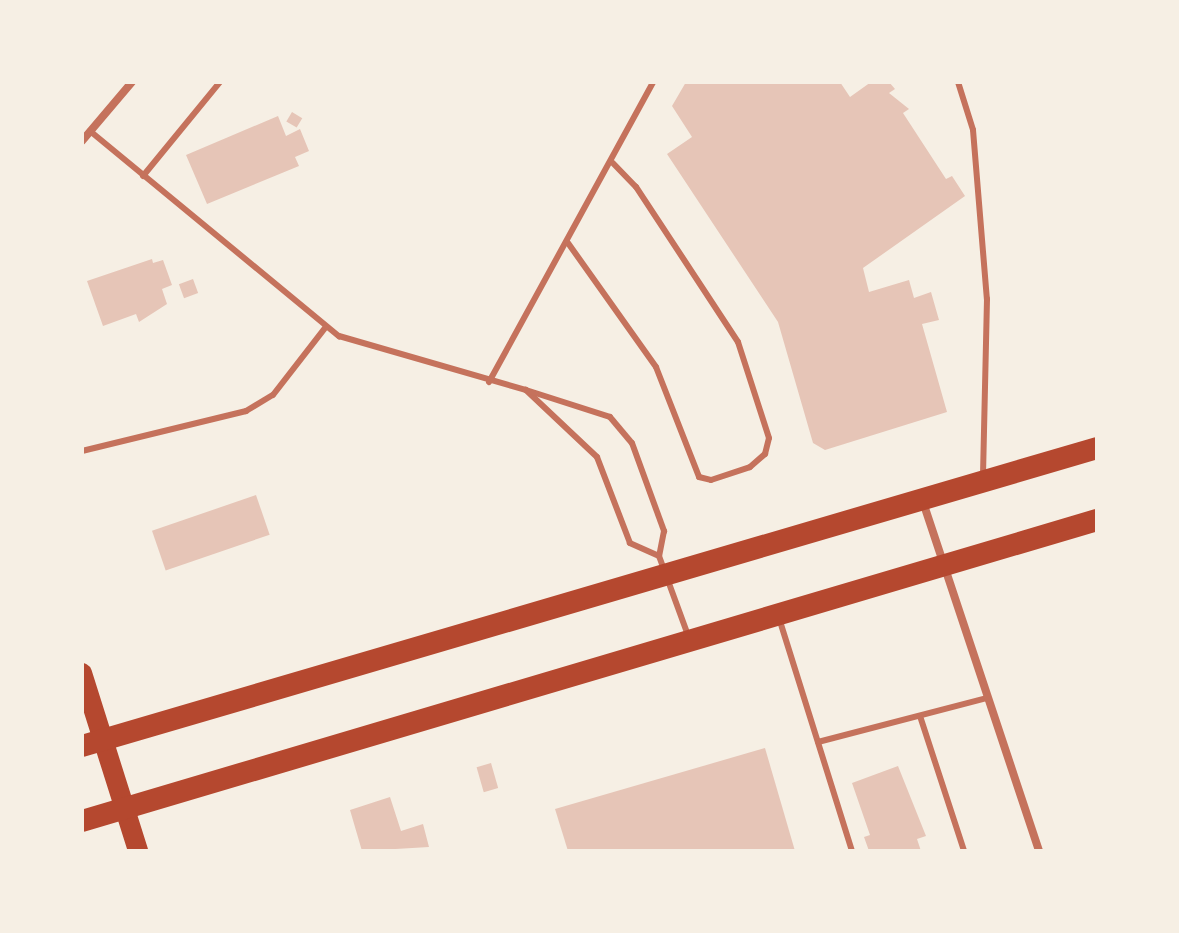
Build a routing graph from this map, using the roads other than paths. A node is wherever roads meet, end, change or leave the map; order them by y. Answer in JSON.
{"nodes":[{"id":1,"x":132,"y":82,"type":"edge"},
{"id":2,"x":220,"y":82,"type":"edge"},
{"id":3,"x":653,"y":82,"type":"edge"},
{"id":4,"x":958,"y":82,"type":"edge"},
{"id":5,"x":90,"y":131,"type":"junction"},
{"id":6,"x":82,"y":141,"type":"edge"},
{"id":7,"x":613,"y":163,"type":"junction"},
{"id":8,"x":143,"y":176,"type":"junction"},
{"id":9,"x":568,"y":243,"type":"junction"},
{"id":10,"x":325,"y":328,"type":"junction"},
{"id":11,"x":489,"y":382,"type":"junction"},
{"id":12,"x":526,"y":390,"type":"junction"},
{"id":13,"x":1097,"y":448,"type":"edge"},
{"id":14,"x":82,"y":451,"type":"edge"},
{"id":15,"x":983,"y":481,"type":"junction"},
{"id":16,"x":921,"y":499,"type":"junction"},
{"id":17,"x":1097,"y":520,"type":"edge"},
{"id":18,"x":943,"y":564,"type":"junction"},
{"id":19,"x":663,"y":565,"type":"junction"},
{"id":20,"x":778,"y":615,"type":"junction"},
{"id":21,"x":690,"y":642,"type":"junction"},
{"id":22,"x":82,"y":673,"type":"edge"},
{"id":23,"x":987,"y":698,"type":"junction"},
{"id":24,"x":920,"y":716,"type":"junction"},
{"id":25,"x":818,"y":742,"type":"junction"},
{"id":26,"x":93,"y":743,"type":"edge"},
{"id":27,"x":125,"y":808,"type":"junction"},
{"id":28,"x":82,"y":821,"type":"edge"},
{"id":29,"x":138,"y":851,"type":"edge"},
{"id":30,"x":852,"y":851,"type":"edge"},
{"id":31,"x":964,"y":851,"type":"edge"},
{"id":32,"x":1039,"y":851,"type":"edge"}],
"edges":[{"from":1,"to":5,"type":"street"},
{"from":2,"to":8,"type":"lane"},
{"from":3,"to":7,"type":"lane"},
{"from":4,"to":15,"type":"lane"},
{"from":5,"to":6,"type":"street"},
{"from":5,"to":8,"type":"lane"},
{"from":7,"to":9,"type":"lane"},
{"from":7,"to":9,"type":"lane"},
{"from":8,"to":10,"type":"lane"},
{"from":9,"to":11,"type":"lane"},
{"from":10,"to":11,"type":"lane"},
{"from":10,"to":14,"type":"lane"},
{"from":11,"to":12,"type":"lane"},
{"from":12,"to":19,"type":"lane"},
{"from":12,"to":19,"type":"lane"},
{"from":13,"to":15,"type":"highway"},
{"from":15,"to":16,"type":"highway"},
{"from":16,"to":18,"type":"street"},
{"from":16,"to":19,"type":"highway"},
{"from":17,"to":18,"type":"highway"},
{"from":18,"to":20,"type":"highway"},
{"from":18,"to":23,"type":"street"},
{"from":19,"to":21,"type":"lane"},
{"from":19,"to":26,"type":"highway"},
{"from":20,"to":21,"type":"highway"},
{"from":20,"to":25,"type":"lane"},
{"from":21,"to":27,"type":"highway"},
{"from":22,"to":26,"type":"main road"},
{"from":23,"to":24,"type":"lane"},
{"from":23,"to":32,"type":"street"},
{"from":24,"to":25,"type":"lane"},
{"from":24,"to":31,"type":"lane"},
{"from":25,"to":30,"type":"lane"},
{"from":26,"to":27,"type":"main road"},
{"from":27,"to":28,"type":"highway"},
{"from":27,"to":29,"type":"main road"}]}
